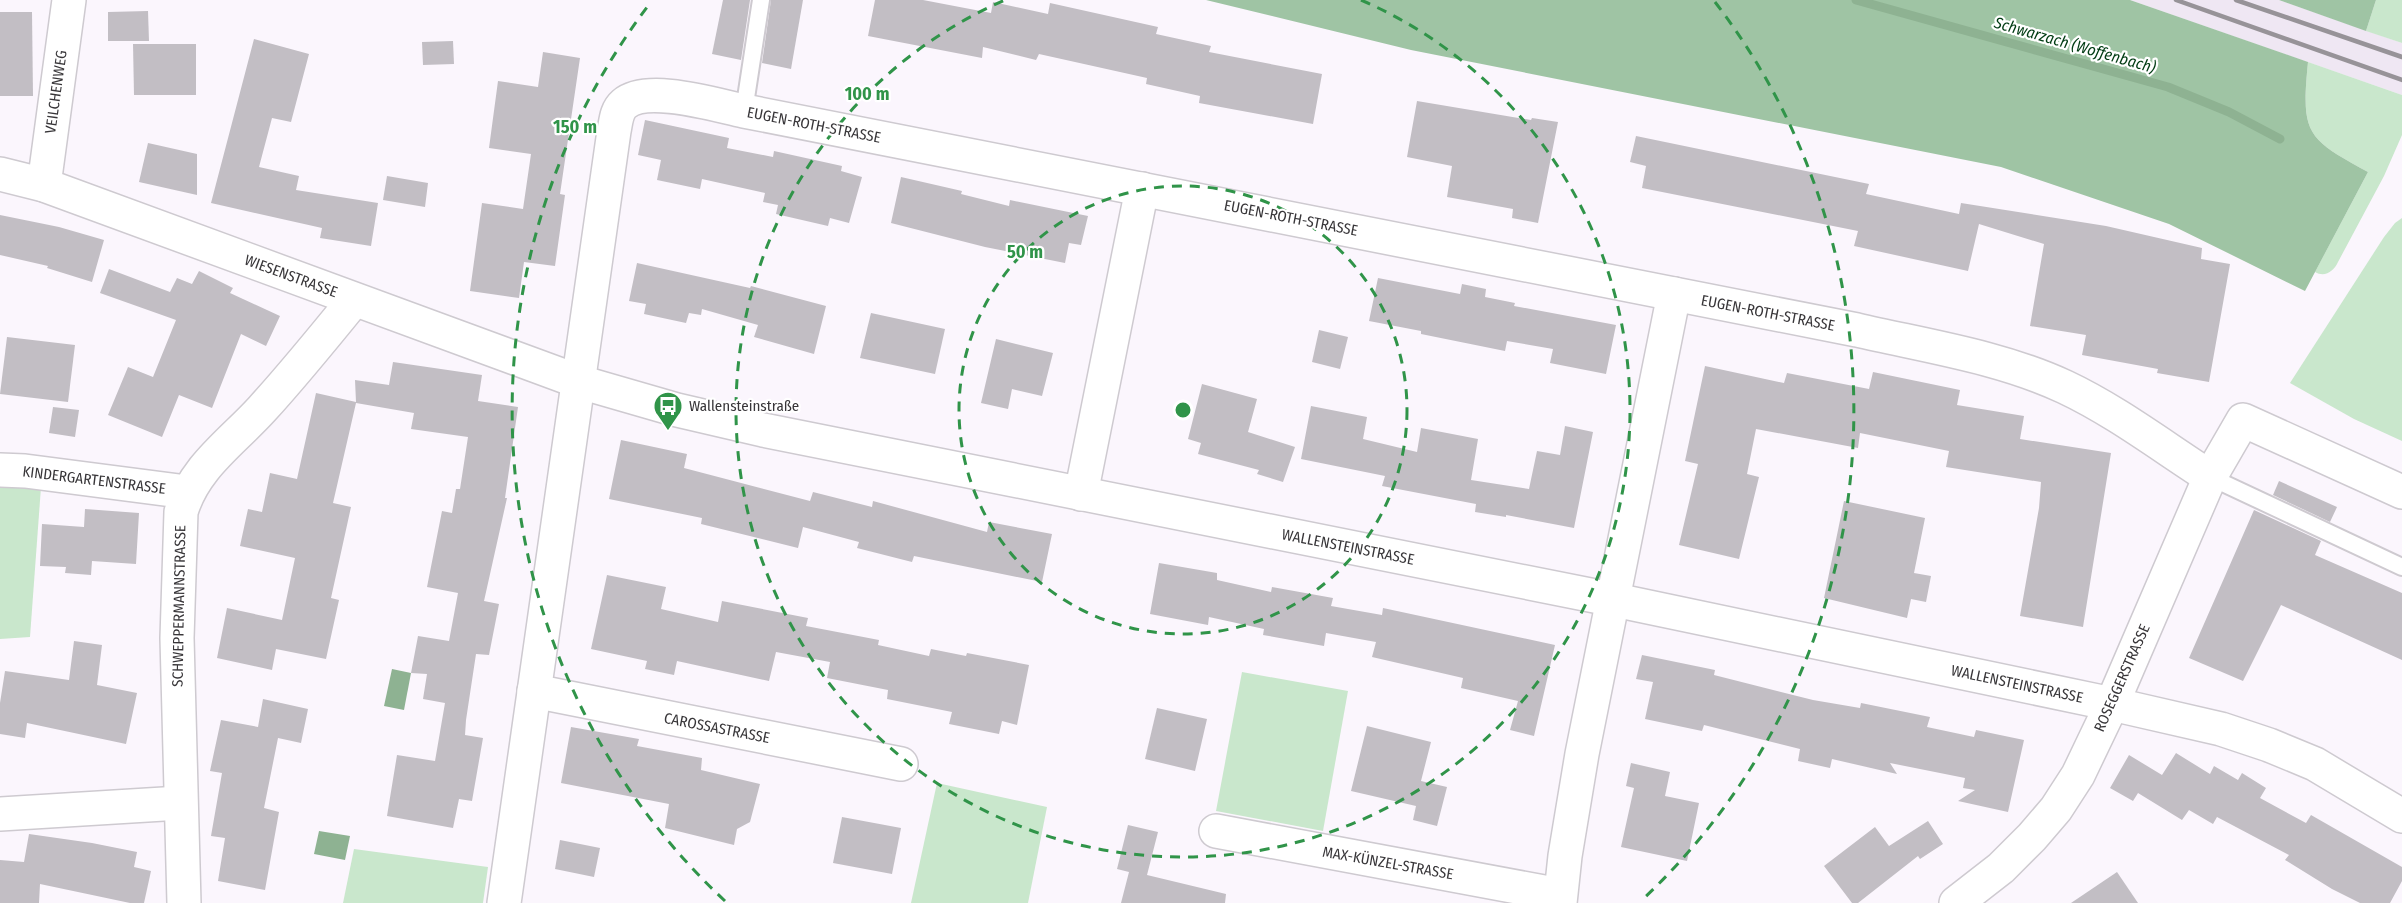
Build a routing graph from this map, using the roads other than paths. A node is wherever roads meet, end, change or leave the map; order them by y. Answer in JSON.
{"nodes":[{"id":1,"x":69,"y":0,"type":"edge"},
{"id":2,"x":761,"y":0,"type":"edge"},
{"id":3,"x":744,"y":111,"type":"junction"},
{"id":4,"x":0,"y":174,"type":"edge"},
{"id":5,"x":44,"y":185,"type":"junction"},
{"id":6,"x":1142,"y":189,"type":"junction"},
{"id":7,"x":1674,"y":294,"type":"junction"},
{"id":8,"x":354,"y":300,"type":"junction"},
{"id":9,"x":580,"y":382,"type":"junction"},
{"id":10,"x":0,"y":470,"type":"edge"},
{"id":11,"x":2210,"y":477,"type":"junction"},
{"id":12,"x":187,"y":492,"type":"junction"},
{"id":13,"x":2402,"y":492,"type":"edge"},
{"id":14,"x":1081,"y":494,"type":"junction"},
{"id":15,"x":2402,"y":567,"type":"edge"},
{"id":16,"x":1615,"y":600,"type":"junction"},
{"id":17,"x":534,"y":691,"type":"junction"},
{"id":18,"x":2112,"y":704,"type":"junction"},
{"id":19,"x":902,"y":764,"type":"dead end"},
{"id":20,"x":180,"y":803,"type":"junction"},
{"id":21,"x":0,"y":814,"type":"edge"},
{"id":22,"x":2402,"y":816,"type":"edge"},
{"id":23,"x":1216,"y":831,"type":"dead end"},
{"id":24,"x":1560,"y":899,"type":"edge"},
{"id":25,"x":184,"y":903,"type":"edge"},
{"id":26,"x":504,"y":903,"type":"edge"},
{"id":27,"x":1956,"y":903,"type":"edge"}],
"edges":[{"from":1,"to":5,"type":"street","name":"VEILCHENWEG"},
{"from":2,"to":3,"type":"lane"},
{"from":3,"to":6,"type":"street","name":"EUGEN-ROTH-STRASSE"},
{"from":3,"to":9,"type":"street","name":"EUGEN-ROTH-STRASSE"},
{"from":4,"to":5,"type":"street","name":"WIESENSTRASSE"},
{"from":5,"to":8,"type":"street","name":"WIESENSTRASSE"},
{"from":6,"to":7,"type":"street","name":"EUGEN-ROTH-STRASSE"},
{"from":6,"to":14,"type":"street"},
{"from":7,"to":11,"type":"street","name":"EUGEN-ROTH-STRASSE"},
{"from":7,"to":16,"type":"street"},
{"from":8,"to":9,"type":"street","name":"WIESENSTRASSE"},
{"from":8,"to":12,"type":"street","name":"SCHWEPPERMANNSTRASSE"},
{"from":9,"to":14,"type":"street","name":"WALLENSTEINSTRASSE"},
{"from":9,"to":17,"type":"street"},
{"from":10,"to":12,"type":"street","name":"KINDERGARTENSTRASSE"},
{"from":11,"to":13,"type":"street","name":"ROSEGGERSTRASSE"},
{"from":11,"to":15,"type":"lane"},
{"from":11,"to":18,"type":"street","name":"ROSEGGERSTRASSE"},
{"from":12,"to":20,"type":"street","name":"SCHWEPPERMANNSTRASSE"},
{"from":14,"to":16,"type":"street","name":"WALLENSTEINSTRASSE"},
{"from":16,"to":18,"type":"street","name":"WALLENSTEINSTRASSE"},
{"from":16,"to":24,"type":"street","name":"MAX-KÜNZEL-STRASSE"},
{"from":17,"to":19,"type":"street","name":"CAROSSASTRASSE"},
{"from":17,"to":26,"type":"street"},
{"from":18,"to":22,"type":"street","name":"WALLENSTEINSTRASSE"},
{"from":18,"to":27,"type":"street","name":"ROSEGGERSTRASSE"},
{"from":20,"to":21,"type":"street"},
{"from":20,"to":25,"type":"street","name":"SCHWEPPERMANNSTRASSE"},
{"from":23,"to":24,"type":"street","name":"MAX-KÜNZEL-STRASSE"}]}
